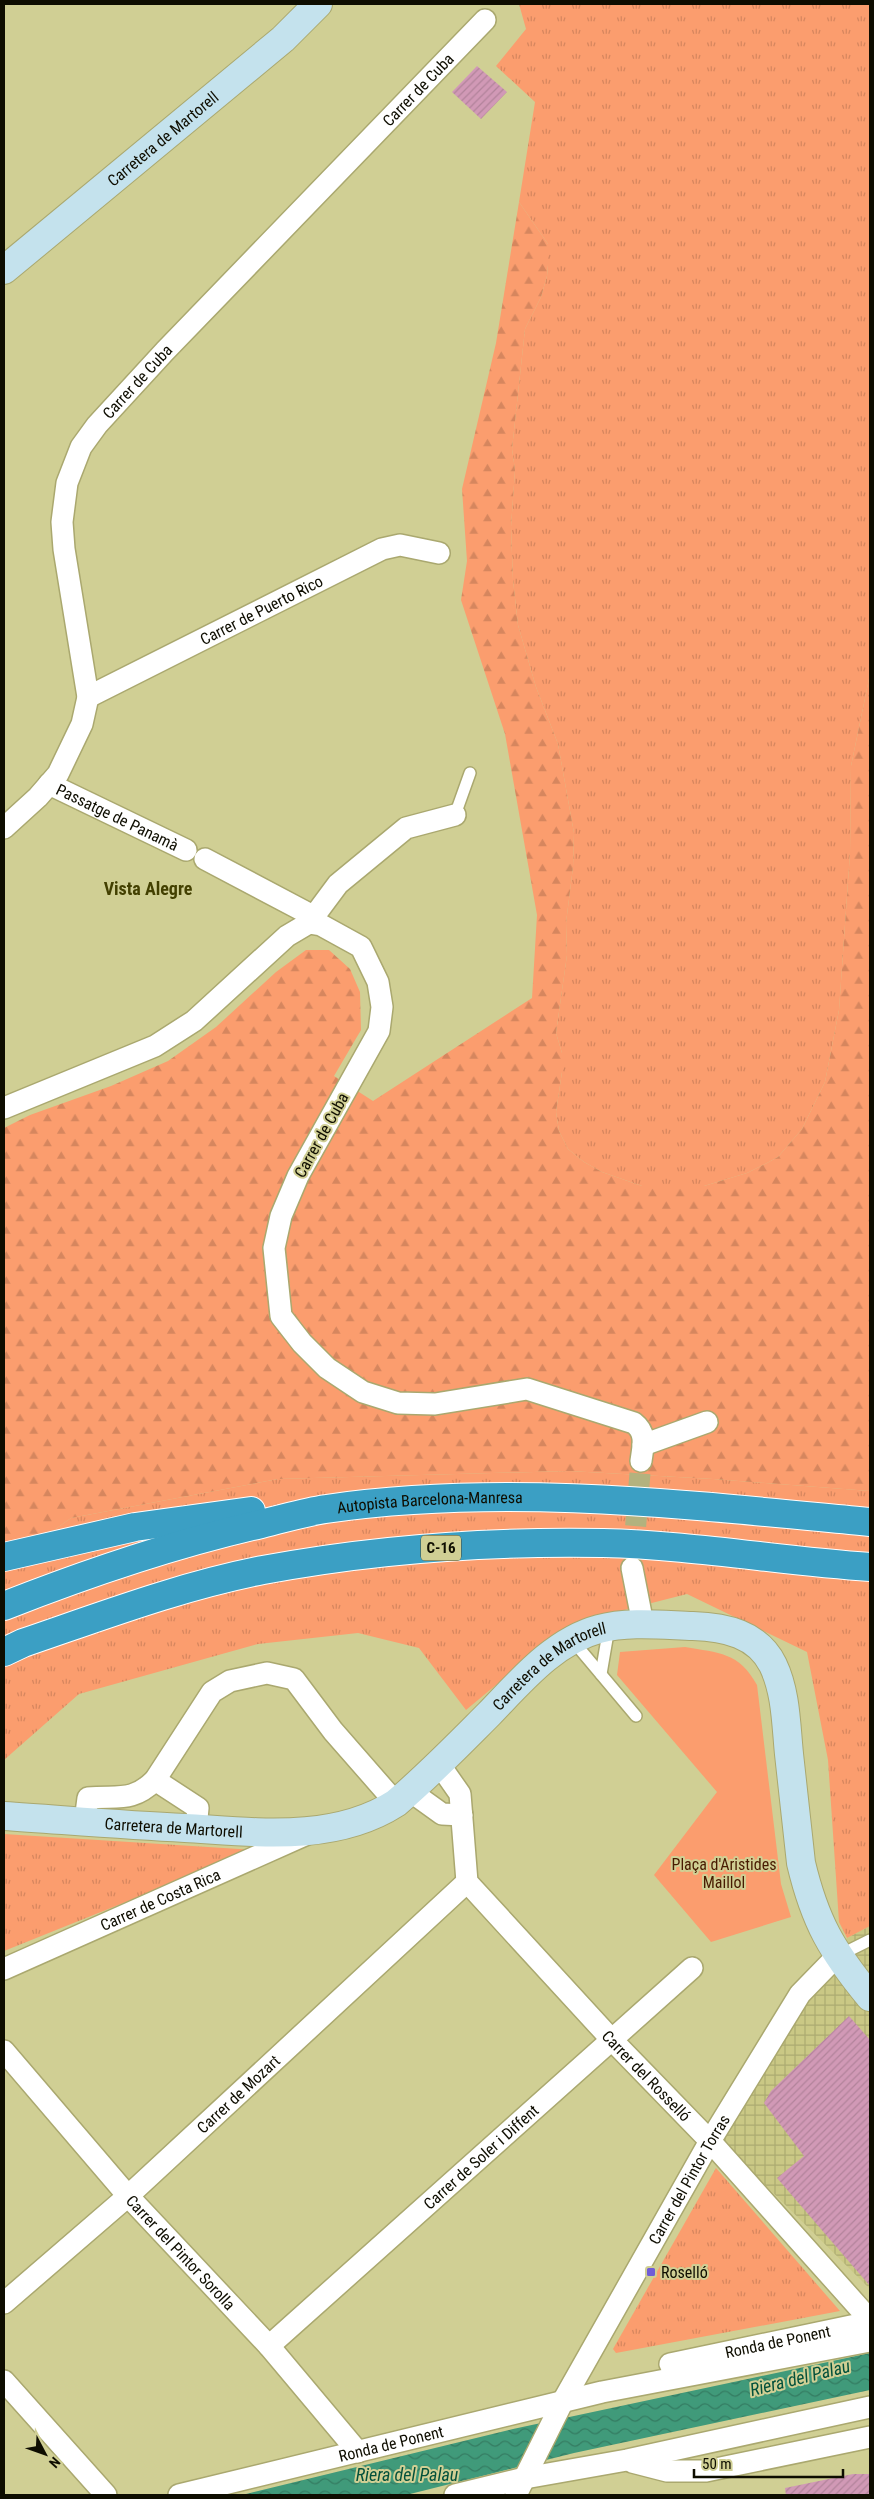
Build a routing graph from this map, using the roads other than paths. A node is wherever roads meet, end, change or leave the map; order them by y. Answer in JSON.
{"nodes":[{"id":1,"x":318,"y":4,"type":"edge"},
{"id":2,"x":485,"y":20,"type":"dead end"},
{"id":3,"x":4,"y":270,"type":"edge"},
{"id":4,"x":439,"y":554,"type":"dead end"},
{"id":5,"x":88,"y":697,"type":"junction"},
{"id":6,"x":470,"y":773,"type":"dead end"},
{"id":7,"x":50,"y":784,"type":"junction"},
{"id":8,"x":455,"y":815,"type":"joint"},
{"id":9,"x":4,"y":828,"type":"edge"},
{"id":10,"x":311,"y":920,"type":"junction"},
{"id":11,"x":4,"y":1108,"type":"edge"},
{"id":12,"x":707,"y":1422,"type":"dead end"},
{"id":13,"x":325,"y":1510,"type":"junction"},
{"id":14,"x":870,"y":1522,"type":"edge"},
{"id":15,"x":4,"y":1557,"type":"edge"},
{"id":16,"x":870,"y":1566,"type":"edge"},
{"id":17,"x":632,"y":1568,"type":"tunnel mouth"},
{"id":18,"x":4,"y":1606,"type":"edge"},
{"id":19,"x":643,"y":1624,"type":"junction"},
{"id":20,"x":609,"y":1627,"type":"junction"},
{"id":21,"x":572,"y":1640,"type":"junction"},
{"id":22,"x":14,"y":1647,"type":"edge"},
{"id":23,"x":601,"y":1674,"type":"junction"},
{"id":24,"x":636,"y":1716,"type":"dead end"},
{"id":25,"x":439,"y":1764,"type":"junction"},
{"id":26,"x":154,"y":1780,"type":"junction"},
{"id":27,"x":403,"y":1797,"type":"junction"},
{"id":28,"x":462,"y":1815,"type":"junction"},
{"id":29,"x":4,"y":1816,"type":"edge"},
{"id":30,"x":84,"y":1821,"type":"junction"},
{"id":31,"x":196,"y":1829,"type":"junction"},
{"id":32,"x":317,"y":1830,"type":"junction"},
{"id":33,"x":467,"y":1882,"type":"junction"},
{"id":34,"x":870,"y":1940,"type":"edge"},
{"id":35,"x":837,"y":1956,"type":"junction"},
{"id":36,"x":692,"y":1968,"type":"dead end"},
{"id":37,"x":4,"y":1969,"type":"edge"},
{"id":38,"x":870,"y":1997,"type":"edge"},
{"id":39,"x":612,"y":2040,"type":"junction"},
{"id":40,"x":4,"y":2051,"type":"edge"},
{"id":41,"x":710,"y":2141,"type":"junction"},
{"id":42,"x":128,"y":2196,"type":"junction"},
{"id":43,"x":4,"y":2303,"type":"edge"},
{"id":44,"x":870,"y":2321,"type":"edge"},
{"id":45,"x":870,"y":2340,"type":"edge"},
{"id":46,"x":269,"y":2346,"type":"junction"},
{"id":47,"x":4,"y":2381,"type":"edge"},
{"id":48,"x":602,"y":2392,"type":"junction"},
{"id":49,"x":870,"y":2408,"type":"edge"},
{"id":50,"x":559,"y":2410,"type":"junction"},
{"id":51,"x":870,"y":2437,"type":"edge"},
{"id":52,"x":358,"y":2452,"type":"junction"},
{"id":53,"x":627,"y":2460,"type":"junction"},
{"id":54,"x":524,"y":2480,"type":"edge"},
{"id":55,"x":106,"y":2495,"type":"edge"},
{"id":56,"x":179,"y":2495,"type":"edge"},
{"id":57,"x":455,"y":2495,"type":"edge"}],
"edges":[{"from":1,"to":3,"type":"street","name":"Carretera de Martorell"},
{"from":2,"to":5,"type":"street","name":"Carrer de Cuba"},
{"from":4,"to":5,"type":"street","name":"Carrer de Puerto Rico"},
{"from":5,"to":7,"type":"street","name":"Carrer de Cuba"},
{"from":6,"to":8,"type":"lane"},
{"from":7,"to":9,"type":"street","name":"Carrer de Cuba"},
{"from":7,"to":10,"type":"street","name":"Passatge de Panamà"},
{"from":8,"to":10,"type":"street"},
{"from":10,"to":11,"type":"street"},
{"from":10,"to":12,"type":"street","name":"Carrer de Cuba"},
{"from":13,"to":14,"type":"highway","name":"Autopista Barcelona-Manresa"},
{"from":13,"to":15,"type":"highway"},
{"from":13,"to":18,"type":"highway","name":"Autopista Barcelona-Manresa"},
{"from":16,"to":22,"type":"highway","number":"C-16"},
{"from":17,"to":19,"type":"street"},
{"from":19,"to":20,"type":"street","name":"Carretera de Martorell"},
{"from":19,"to":35,"type":"street","name":"Carretera de Martorell"},
{"from":20,"to":21,"type":"street","name":"Carretera de Martorell"},
{"from":20,"to":23,"type":"lane"},
{"from":21,"to":23,"type":"lane"},
{"from":21,"to":25,"type":"street","name":"Carretera de Martorell"},
{"from":23,"to":24,"type":"lane"},
{"from":25,"to":27,"type":"street","name":"Carretera de Martorell"},
{"from":25,"to":28,"type":"street"},
{"from":26,"to":27,"type":"street"},
{"from":26,"to":30,"type":"street"},
{"from":26,"to":31,"type":"street"},
{"from":27,"to":28,"type":"street"},
{"from":27,"to":32,"type":"street","name":"Carretera de Martorell"},
{"from":28,"to":33,"type":"street"},
{"from":29,"to":30,"type":"street","name":"Carretera de Martorell"},
{"from":30,"to":31,"type":"street","name":"Carretera de Martorell"},
{"from":31,"to":32,"type":"street","name":"Carretera de Martorell"},
{"from":32,"to":37,"type":"street","name":"Carrer de Costa Rica"},
{"from":33,"to":39,"type":"street","name":"Carrer del Rosselló"},
{"from":33,"to":42,"type":"street","name":"Carrer de Mozart"},
{"from":34,"to":35,"type":"lane"},
{"from":35,"to":38,"type":"street","name":"Carretera de Martorell"},
{"from":35,"to":41,"type":"street","name":"Carrer del Pintor Torras"},
{"from":36,"to":39,"type":"street","name":"Carrer de Soler i Diffent"},
{"from":39,"to":41,"type":"street","name":"Carrer del Rosselló"},
{"from":39,"to":46,"type":"street","name":"Carrer de Soler i Diffent"},
{"from":40,"to":42,"type":"street","name":"Carrer del Pintor Sorolla"},
{"from":41,"to":44,"type":"street","name":"Carrer del Rosselló"},
{"from":41,"to":50,"type":"street","name":"Carrer del Pintor Torras"},
{"from":42,"to":43,"type":"street","name":"Carrer de Mozart"},
{"from":42,"to":46,"type":"street","name":"Carrer del Pintor Sorolla"},
{"from":44,"to":48,"type":"street","name":"Ronda de Ponent"},
{"from":45,"to":48,"type":"street","name":"Ronda de Ponent"},
{"from":46,"to":52,"type":"street","name":"Carrer del Pintor Sorolla"},
{"from":47,"to":55,"type":"street"},
{"from":48,"to":50,"type":"street","name":"Ronda de Ponent"},
{"from":49,"to":53,"type":"street"},
{"from":50,"to":52,"type":"street","name":"Ronda de Ponent"},
{"from":50,"to":54,"type":"street","name":"Carrer del Pintor Torras"},
{"from":51,"to":53,"type":"street"},
{"from":52,"to":56,"type":"street","name":"Ronda de Ponent"},
{"from":53,"to":54,"type":"street"},
{"from":54,"to":57,"type":"street"}]}
